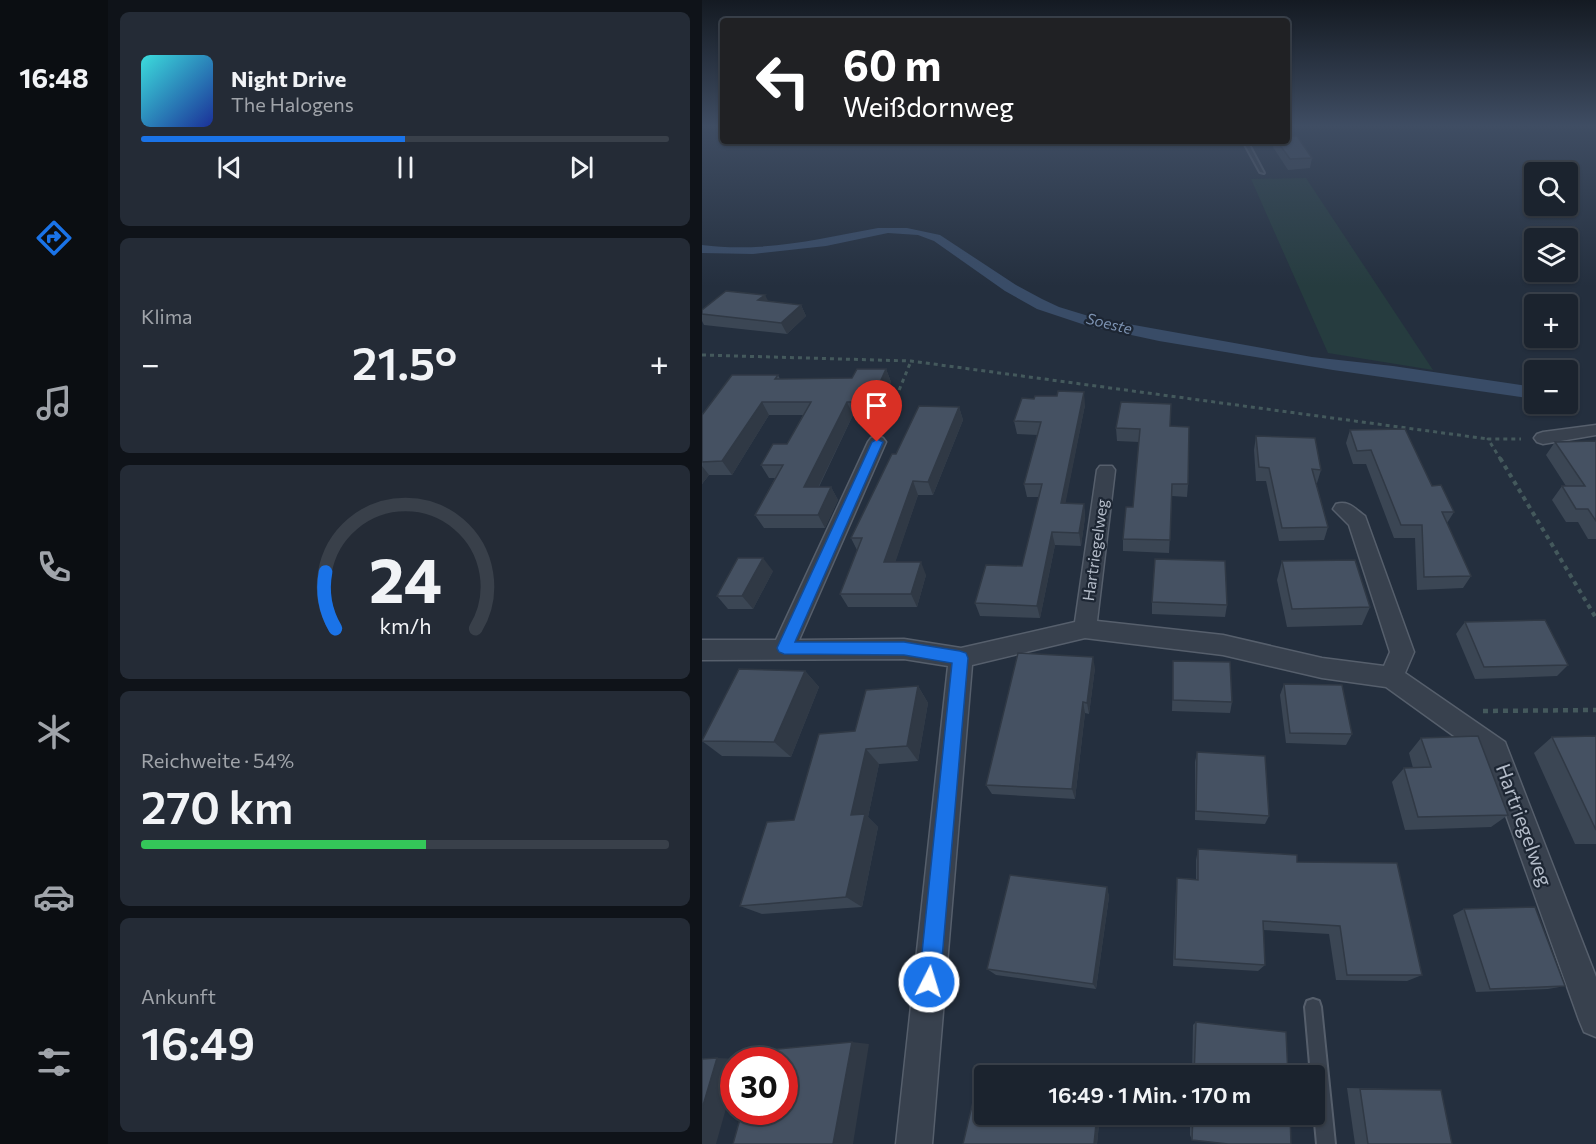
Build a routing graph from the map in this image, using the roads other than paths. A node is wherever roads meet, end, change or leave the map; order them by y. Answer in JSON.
{"nodes":[{"id":1,"x":1596,"y":430,"type":"edge"},
{"id":2,"x":1543,"y":438,"type":"road end"},
{"id":3,"x":877,"y":442,"type":"road end"},
{"id":4,"x":1106,"y":471,"type":"dead end"},
{"id":5,"x":1343,"y":509,"type":"dead end"},
{"id":6,"x":1085,"y":629,"type":"junction"},
{"id":7,"x":784,"y":648,"type":"junction"},
{"id":8,"x":702,"y":650,"type":"edge"},
{"id":9,"x":960,"y":658,"type":"junction"},
{"id":10,"x":1391,"y":677,"type":"junction"},
{"id":11,"x":1313,"y":1007,"type":"dead end"},
{"id":12,"x":1596,"y":1020,"type":"edge"},
{"id":13,"x":914,"y":1144,"type":"edge"},
{"id":14,"x":1326,"y":1144,"type":"edge"}],
"edges":[{"from":1,"to":2,"type":"street"},
{"from":3,"to":7,"type":"street"},
{"from":4,"to":6,"type":"street","name":"Hartriegelweg"},
{"from":5,"to":10,"type":"street"},
{"from":6,"to":9,"type":"street","name":"Hartriegelweg"},
{"from":6,"to":10,"type":"street","name":"Hartriegelweg"},
{"from":7,"to":8,"type":"street"},
{"from":7,"to":9,"type":"street"},
{"from":9,"to":13,"type":"street"},
{"from":10,"to":12,"type":"street","name":"Hartriegelweg"},
{"from":11,"to":14,"type":"lane"}]}
